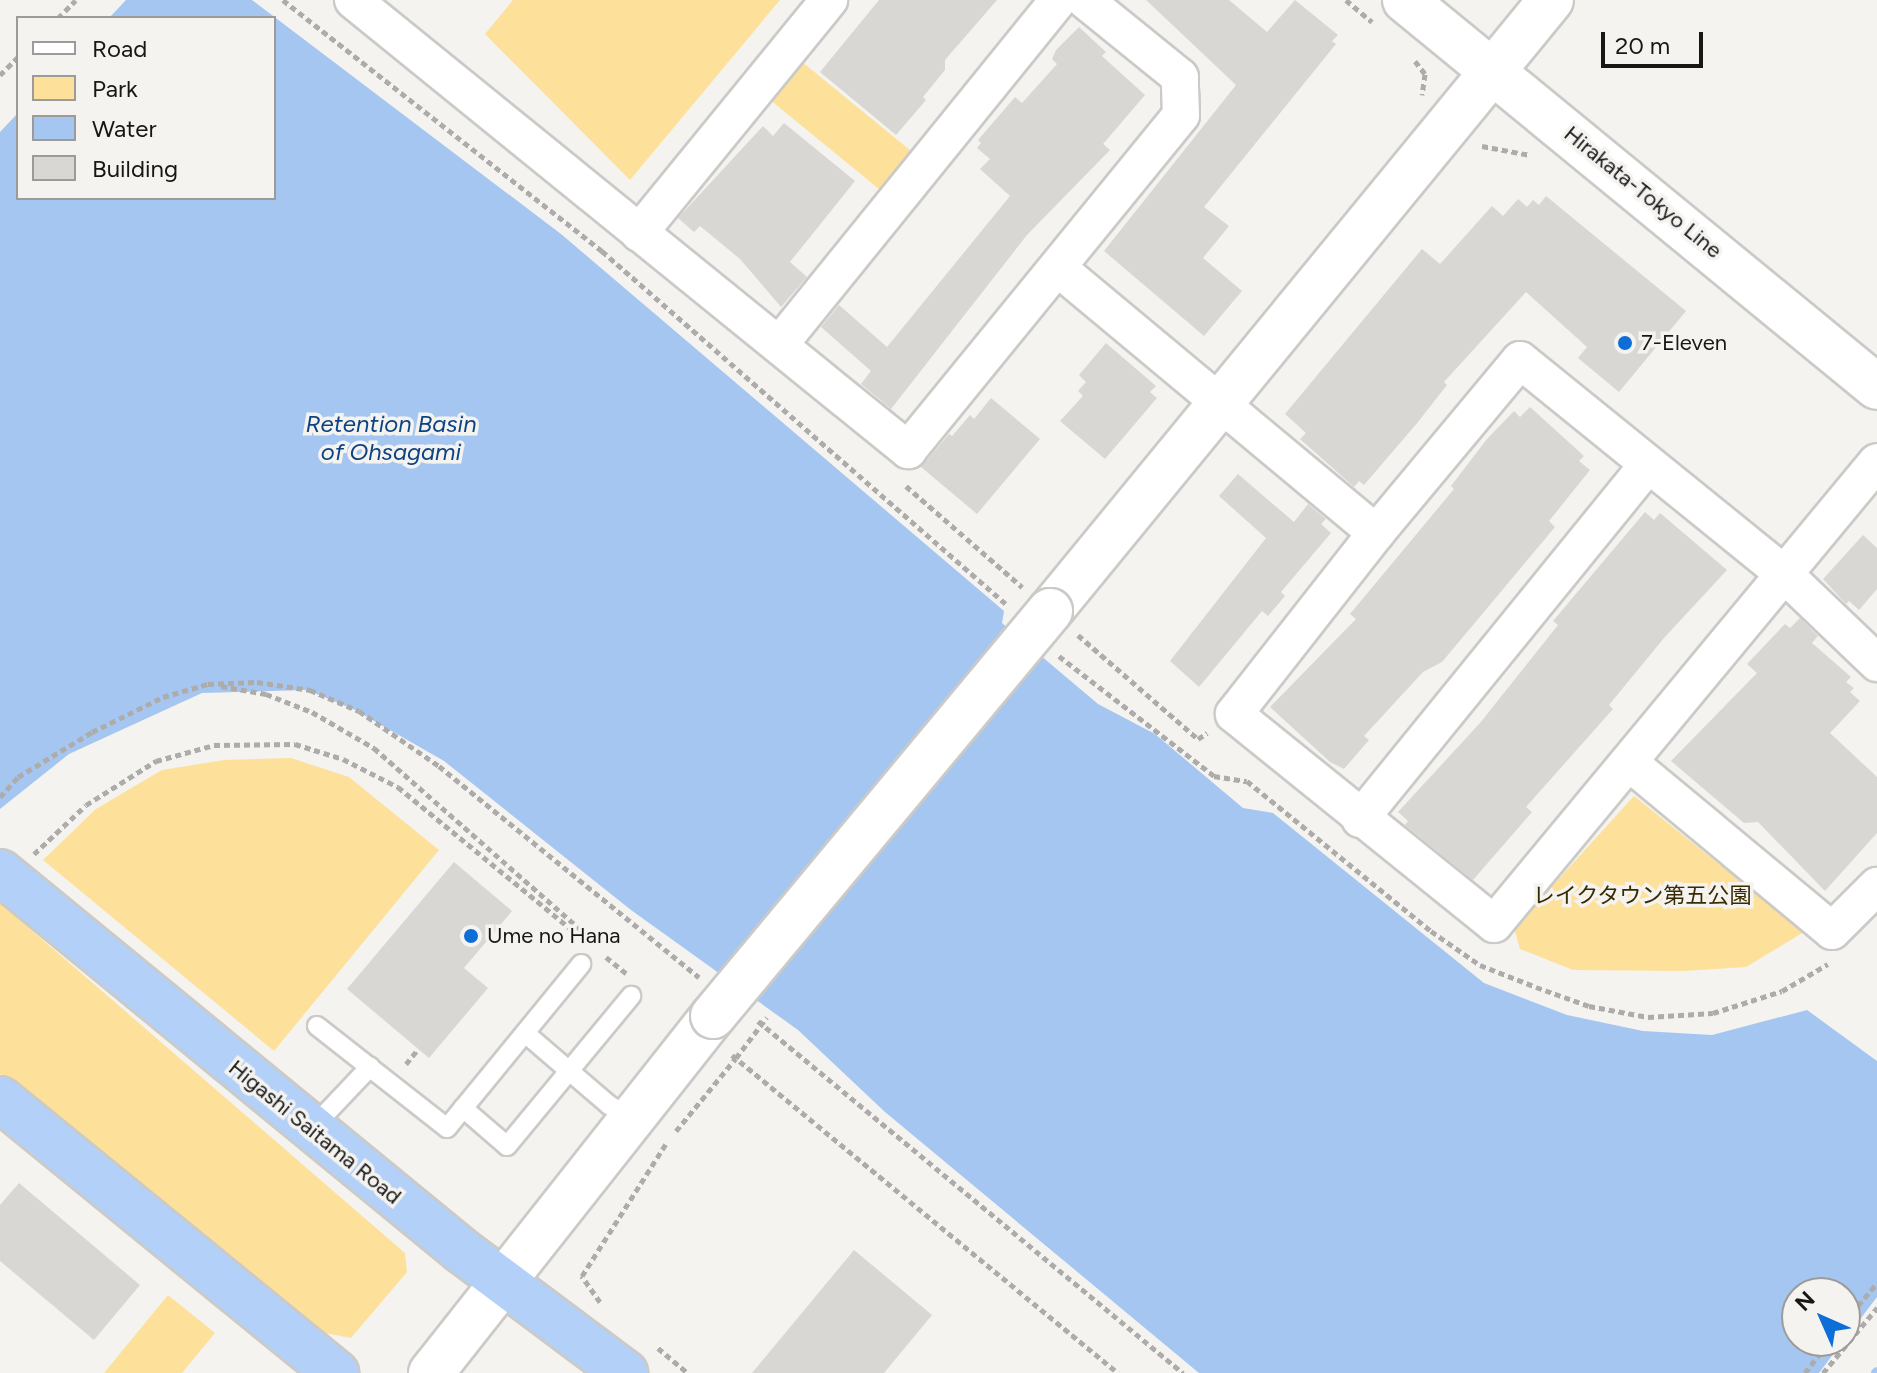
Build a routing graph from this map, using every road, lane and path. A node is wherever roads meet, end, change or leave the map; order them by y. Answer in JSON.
{"nodes":[{"id":1,"x":76,"y":0,"type":"edge"},
{"id":2,"x":353,"y":0,"type":"edge"},
{"id":3,"x":829,"y":0,"type":"edge"},
{"id":4,"x":1058,"y":0,"type":"edge"},
{"id":5,"x":1085,"y":0,"type":"edge"},
{"id":6,"x":1405,"y":0,"type":"edge"},
{"id":7,"x":1551,"y":0,"type":"edge"},
{"id":8,"x":60,"y":16,"type":"edge"},
{"id":9,"x":16,"y":59,"type":"edge"},
{"id":10,"x":1493,"y":71,"type":"junction"},
{"id":11,"x":0,"y":75,"type":"edge"},
{"id":12,"x":639,"y":233,"type":"junction"},
{"id":13,"x":1058,"y":268,"type":"junction"},
{"id":14,"x":779,"y":345,"type":"junction"},
{"id":15,"x":1877,"y":387,"type":"edge"},
{"id":16,"x":1221,"y":406,"type":"junction"},
{"id":17,"x":908,"y":450,"type":"junction"},
{"id":18,"x":1877,"y":462,"type":"edge"},
{"id":19,"x":1648,"y":465,"type":"junction"},
{"id":20,"x":1376,"y":533,"type":"junction"},
{"id":21,"x":1784,"y":574,"type":"junction"},
{"id":22,"x":1050,"y":611,"type":"junction"},
{"id":23,"x":1877,"y":663,"type":"edge"},
{"id":24,"x":208,"y":684,"type":"junction"},
{"id":25,"x":1198,"y":739,"type":"dead end"},
{"id":26,"x":1631,"y":764,"type":"junction"},
{"id":27,"x":0,"y":797,"type":"edge"},
{"id":28,"x":1360,"y":819,"type":"junction"},
{"id":29,"x":15,"y":870,"type":"edge"},
{"id":30,"x":1877,"y":886,"type":"edge"},
{"id":31,"x":596,"y":940,"type":"dead end"},
{"id":32,"x":581,"y":964,"type":"dead end"},
{"id":33,"x":634,"y":989,"type":"joint"},
{"id":34,"x":716,"y":1010,"type":"junction"},
{"id":35,"x":317,"y":1026,"type":"dead end"},
{"id":36,"x":525,"y":1033,"type":"junction"},
{"id":37,"x":736,"y":1058,"type":"junction"},
{"id":38,"x":370,"y":1067,"type":"junction"},
{"id":39,"x":569,"y":1071,"type":"junction"},
{"id":40,"x":0,"y":1099,"type":"edge"},
{"id":41,"x":463,"y":1108,"type":"junction"},
{"id":42,"x":631,"y":1117,"type":"junction"},
{"id":43,"x":310,"y":1129,"type":"junction"},
{"id":44,"x":502,"y":1282,"type":"junction"},
{"id":45,"x":1877,"y":1283,"type":"edge"},
{"id":46,"x":1861,"y":1302,"type":"edge"},
{"id":47,"x":1877,"y":1308,"type":"edge"},
{"id":48,"x":609,"y":1309,"type":"dead end"},
{"id":49,"x":640,"y":1359,"type":"edge"},
{"id":50,"x":336,"y":1373,"type":"edge"},
{"id":51,"x":431,"y":1373,"type":"edge"},
{"id":52,"x":688,"y":1373,"type":"edge"},
{"id":53,"x":1118,"y":1373,"type":"edge"},
{"id":54,"x":1183,"y":1373,"type":"edge"},
{"id":55,"x":1823,"y":1373,"type":"edge"}],
"edges":[{"from":1,"to":8,"type":"path"},
{"from":2,"to":12,"type":"street"},
{"from":3,"to":12,"type":"street"},
{"from":4,"to":14,"type":"street"},
{"from":5,"to":13,"type":"street"},
{"from":6,"to":10,"type":"street","name":"Hirakata-Tokyo Line"},
{"from":7,"to":10,"type":"street"},
{"from":9,"to":11,"type":"path"},
{"from":10,"to":15,"type":"street","name":"Hirakata-Tokyo Line"},
{"from":10,"to":16,"type":"street"},
{"from":12,"to":14,"type":"street"},
{"from":13,"to":16,"type":"street"},
{"from":13,"to":17,"type":"street"},
{"from":14,"to":17,"type":"street"},
{"from":16,"to":20,"type":"street"},
{"from":16,"to":22,"type":"street"},
{"from":17,"to":22,"type":"path"},
{"from":18,"to":21,"type":"street"},
{"from":19,"to":20,"type":"street"},
{"from":19,"to":21,"type":"street"},
{"from":19,"to":28,"type":"street"},
{"from":20,"to":28,"type":"street"},
{"from":21,"to":23,"type":"street"},
{"from":21,"to":26,"type":"street"},
{"from":22,"to":25,"type":"path"},
{"from":22,"to":34,"type":"street","bridge":true},
{"from":24,"to":27,"type":"path"},
{"from":24,"to":31,"type":"path"},
{"from":24,"to":34,"type":"path"},
{"from":26,"to":28,"type":"street"},
{"from":26,"to":30,"type":"street"},
{"from":29,"to":33,"type":"path"},
{"from":29,"to":43,"type":"highway","name":"Higashi Saitama Road"},
{"from":32,"to":36,"type":"lane"},
{"from":33,"to":39,"type":"lane"},
{"from":34,"to":37,"type":"path"},
{"from":34,"to":42,"type":"street"},
{"from":34,"to":54,"type":"path"},
{"from":35,"to":38,"type":"lane"},
{"from":36,"to":39,"type":"lane"},
{"from":36,"to":41,"type":"lane"},
{"from":37,"to":48,"type":"path"},
{"from":37,"to":53,"type":"path"},
{"from":38,"to":41,"type":"lane"},
{"from":38,"to":43,"type":"lane"},
{"from":39,"to":41,"type":"lane"},
{"from":39,"to":42,"type":"lane"},
{"from":40,"to":50,"type":"highway"},
{"from":42,"to":44,"type":"street"},
{"from":43,"to":44,"type":"highway","name":"Higashi Saitama Road"},
{"from":44,"to":49,"type":"highway","name":"Higashi Saitama Road"},
{"from":44,"to":51,"type":"street"},
{"from":45,"to":46,"type":"path"},
{"from":47,"to":55,"type":"path"},
{"from":49,"to":52,"type":"path"}]}
